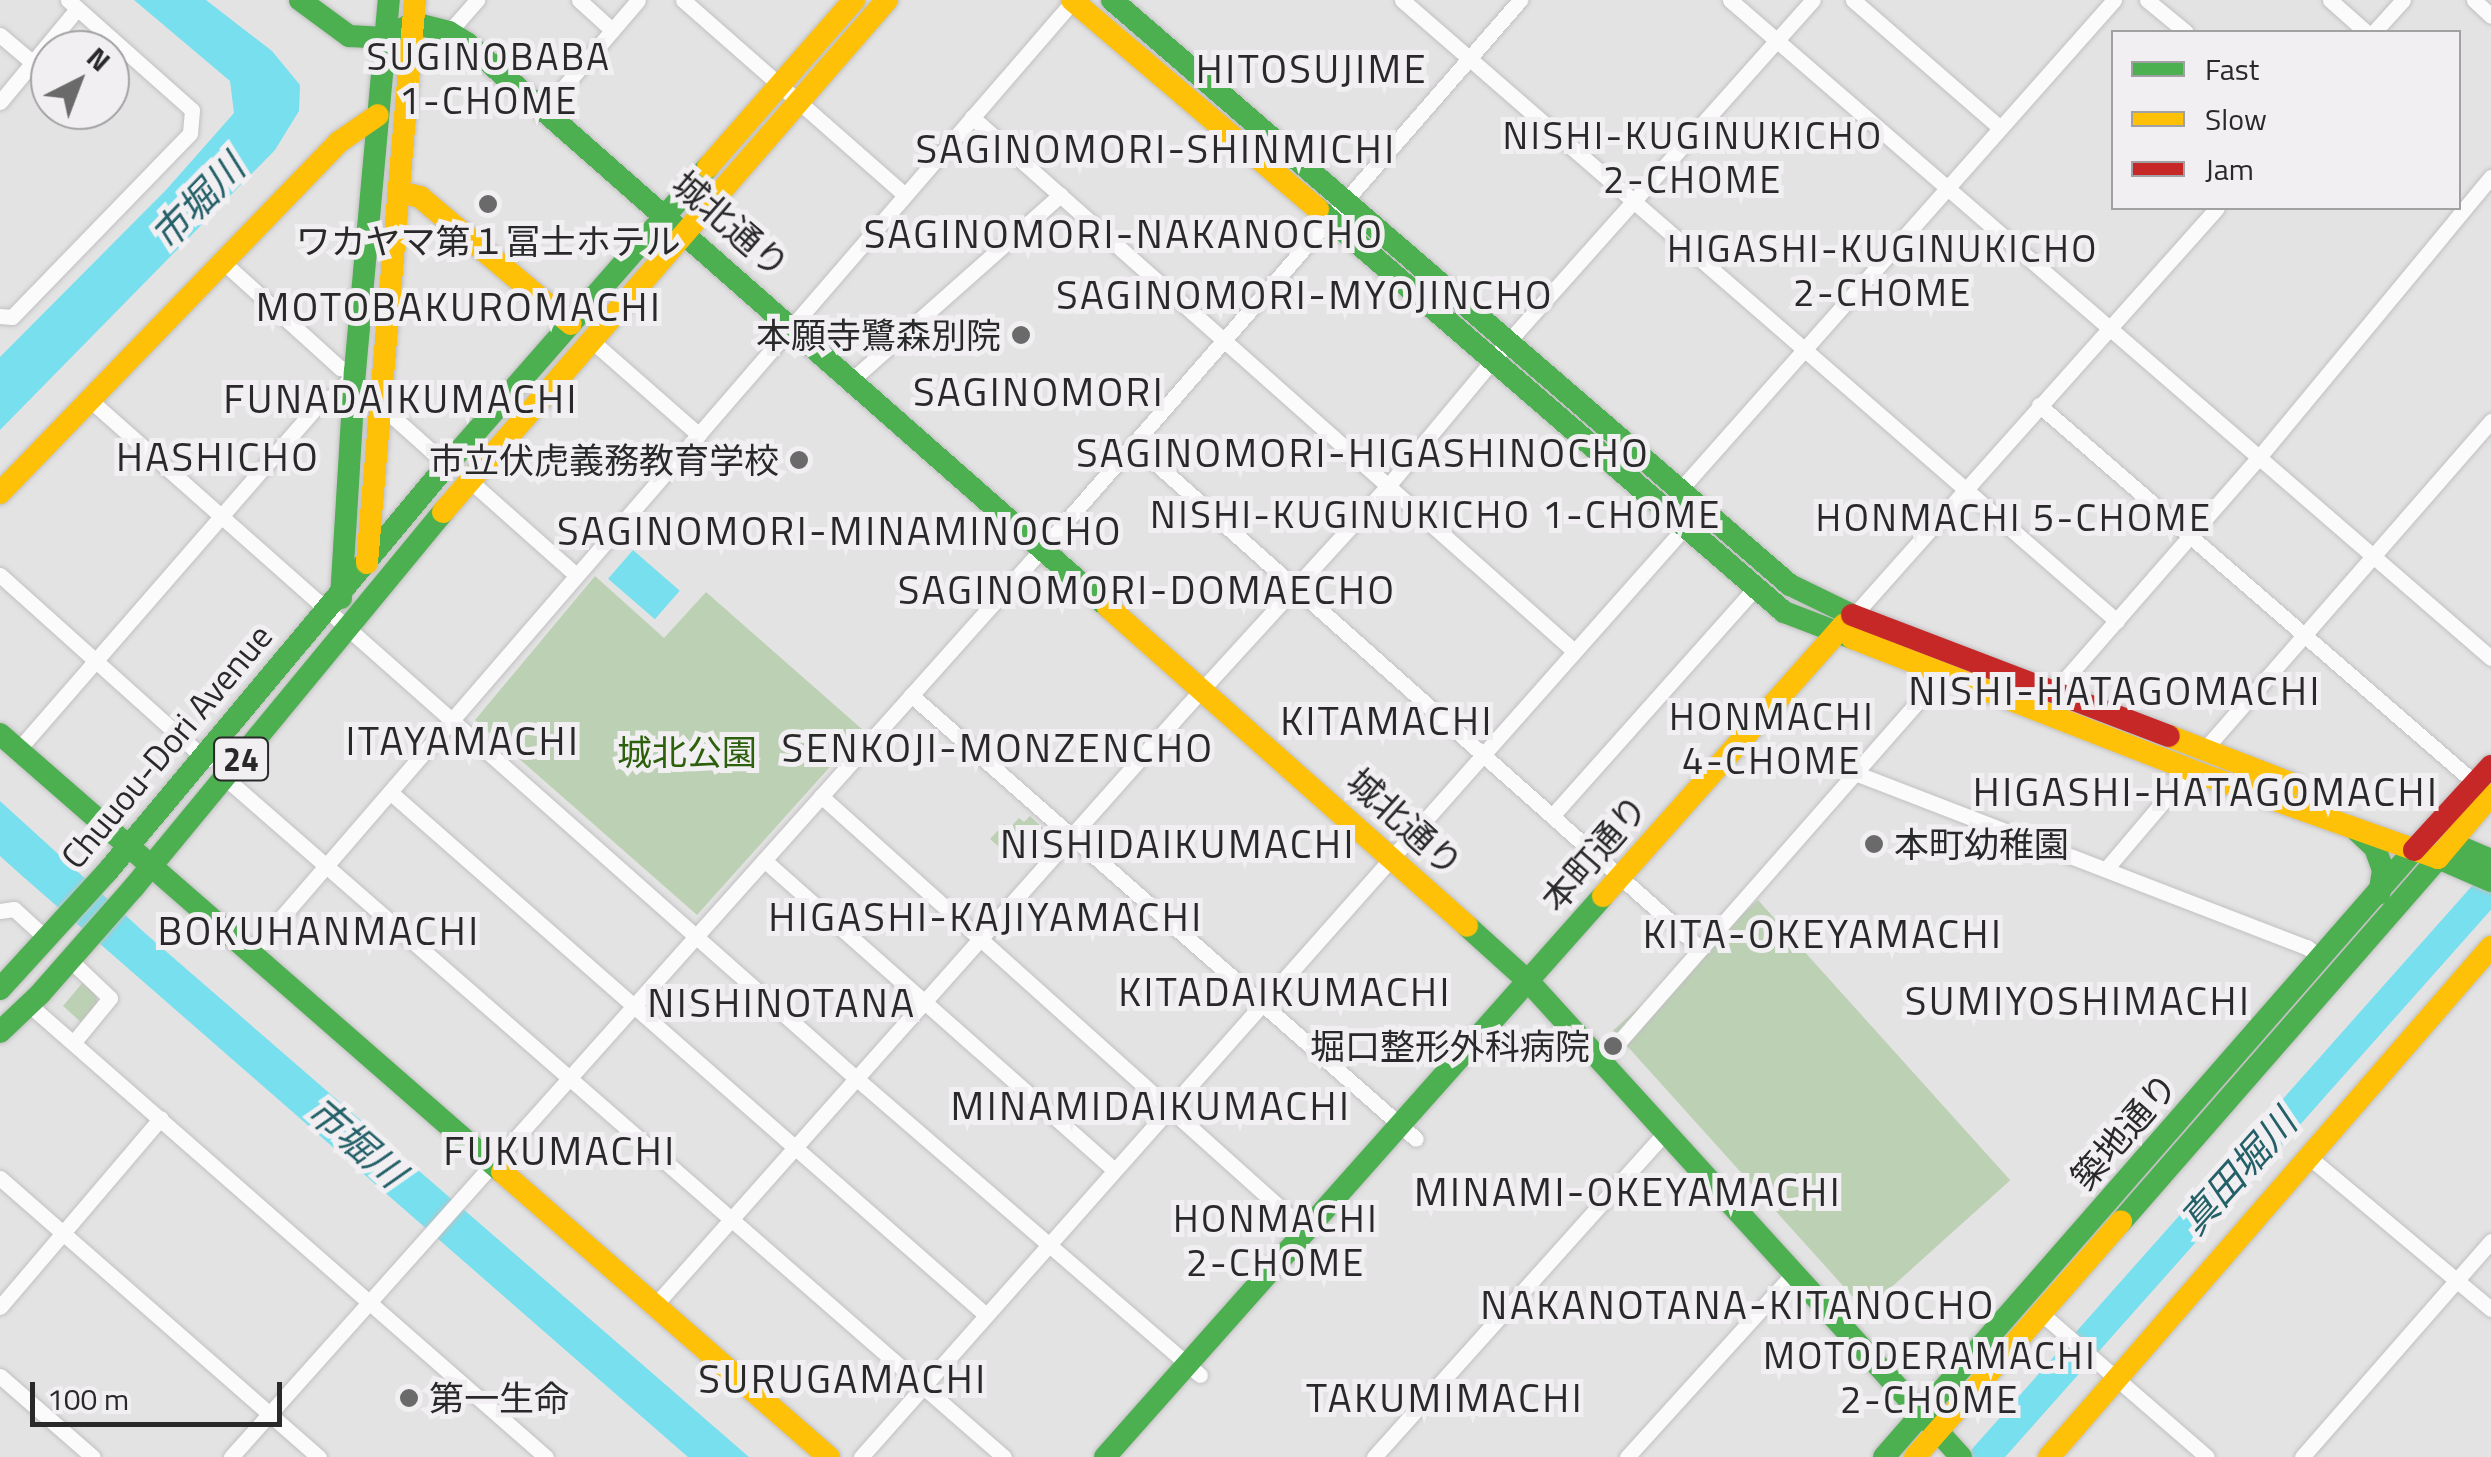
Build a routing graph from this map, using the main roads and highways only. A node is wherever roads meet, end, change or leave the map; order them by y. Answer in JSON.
{"nodes":[{"id":1,"x":300,"y":0,"type":"edge"},
{"id":2,"x":389,"y":0,"type":"edge"},
{"id":3,"x":854,"y":0,"type":"edge"},
{"id":4,"x":887,"y":0,"type":"edge"},
{"id":5,"x":1072,"y":0,"type":"edge"},
{"id":6,"x":1112,"y":0,"type":"edge"},
{"id":7,"x":414,"y":12,"type":"edge"},
{"id":8,"x":386,"y":38,"type":"junction"},
{"id":9,"x":378,"y":115,"type":"junction"},
{"id":10,"x":399,"y":192,"type":"junction"},
{"id":11,"x":1337,"y":211,"type":"junction"},
{"id":12,"x":666,"y":214,"type":"junction"},
{"id":13,"x":688,"y":232,"type":"junction"},
{"id":14,"x":571,"y":324,"type":"junction"},
{"id":15,"x":1501,"y":350,"type":"junction"},
{"id":16,"x":0,"y":493,"type":"edge"},
{"id":17,"x":368,"y":561,"type":"junction"},
{"id":18,"x":332,"y":604,"type":"junction"},
{"id":19,"x":360,"y":608,"type":"junction"},
{"id":20,"x":1854,"y":615,"type":"junction"},
{"id":21,"x":1836,"y":633,"type":"junction"},
{"id":22,"x":0,"y":734,"type":"edge"},
{"id":23,"x":2197,"y":760,"type":"junction"},
{"id":24,"x":2486,"y":781,"type":"edge"},
{"id":25,"x":2352,"y":826,"type":"junction"},
{"id":26,"x":2433,"y":846,"type":"junction"},
{"id":27,"x":127,"y":848,"type":"junction"},
{"id":28,"x":150,"y":868,"type":"junction"},
{"id":29,"x":2487,"y":872,"type":"edge"},
{"id":30,"x":2379,"y":894,"type":"junction"},
{"id":31,"x":2491,"y":947,"type":"edge"},
{"id":32,"x":1529,"y":982,"type":"junction"},
{"id":33,"x":2,"y":984,"type":"edge"},
{"id":34,"x":0,"y":1032,"type":"edge"},
{"id":35,"x":1930,"y":1422,"type":"junction"},
{"id":36,"x":829,"y":1457,"type":"edge"},
{"id":37,"x":1105,"y":1457,"type":"edge"},
{"id":38,"x":1884,"y":1457,"type":"edge"},
{"id":39,"x":1915,"y":1457,"type":"edge"},
{"id":40,"x":1961,"y":1457,"type":"edge"},
{"id":41,"x":2049,"y":1457,"type":"edge"}],
"edges":[{"from":1,"to":8,"type":"main road"},
{"from":2,"to":8,"type":"main road"},
{"from":3,"to":12,"type":"main road","name":"Chuuou-Dori Avenue","number":"24"},
{"from":4,"to":13,"type":"main road","name":"Chuuou-Dori Avenue","number":"24"},
{"from":5,"to":11,"type":"main road"},
{"from":6,"to":11,"type":"main road"},
{"from":7,"to":8,"type":"main road"},
{"from":7,"to":10,"type":"main road"},
{"from":7,"to":12,"type":"main road","name":"城北通り"},
{"from":8,"to":9,"type":"main road"},
{"from":9,"to":16,"type":"main road"},
{"from":9,"to":18,"type":"main road"},
{"from":10,"to":14,"type":"main road"},
{"from":10,"to":17,"type":"main road"},
{"from":11,"to":15,"type":"main road"},
{"from":12,"to":13,"type":"main road","name":"城北通り"},
{"from":12,"to":14,"type":"main road","name":"Chuuou-Dori Avenue","number":"24"},
{"from":13,"to":19,"type":"main road","name":"Chuuou-Dori Avenue","number":"24"},
{"from":13,"to":32,"type":"main road","name":"城北通り"},
{"from":14,"to":17,"type":"main road","name":"Chuuou-Dori Avenue","number":"24"},
{"from":15,"to":20,"type":"main road"},
{"from":15,"to":21,"type":"main road"},
{"from":17,"to":18,"type":"main road","name":"Chuuou-Dori Avenue","number":"24"},
{"from":17,"to":19,"type":"main road"},
{"from":18,"to":19,"type":"main road"},
{"from":18,"to":27,"type":"main road","name":"Chuuou-Dori Avenue","number":"24"},
{"from":19,"to":28,"type":"main road","name":"Chuuou-Dori Avenue","number":"24"},
{"from":20,"to":21,"type":"main road","name":"本町通り"},
{"from":20,"to":23,"type":"main road"},
{"from":21,"to":23,"type":"main road"},
{"from":21,"to":32,"type":"main road","name":"本町通り"},
{"from":22,"to":27,"type":"main road"},
{"from":23,"to":25,"type":"main road"},
{"from":23,"to":26,"type":"main road"},
{"from":24,"to":26,"type":"main road"},
{"from":25,"to":26,"type":"main road"},
{"from":25,"to":30,"type":"main road"},
{"from":26,"to":29,"type":"main road"},
{"from":26,"to":30,"type":"main road","name":"築地通り"},
{"from":26,"to":35,"type":"main road","name":"築地通り"},
{"from":27,"to":28,"type":"main road"},
{"from":27,"to":33,"type":"main road","name":"Chuuou-Dori Avenue","number":"24"},
{"from":28,"to":34,"type":"main road","name":"Chuuou-Dori Avenue","number":"24"},
{"from":28,"to":36,"type":"main road"},
{"from":30,"to":35,"type":"main road","name":"築地通り"},
{"from":31,"to":41,"type":"main road"},
{"from":32,"to":35,"type":"main road","name":"城北通り"},
{"from":32,"to":37,"type":"main road","name":"本町通り"},
{"from":35,"to":38,"type":"main road","name":"築地通り"},
{"from":35,"to":39,"type":"main road","name":"築地通り"},
{"from":35,"to":40,"type":"main road","name":"城北通り"}]}
